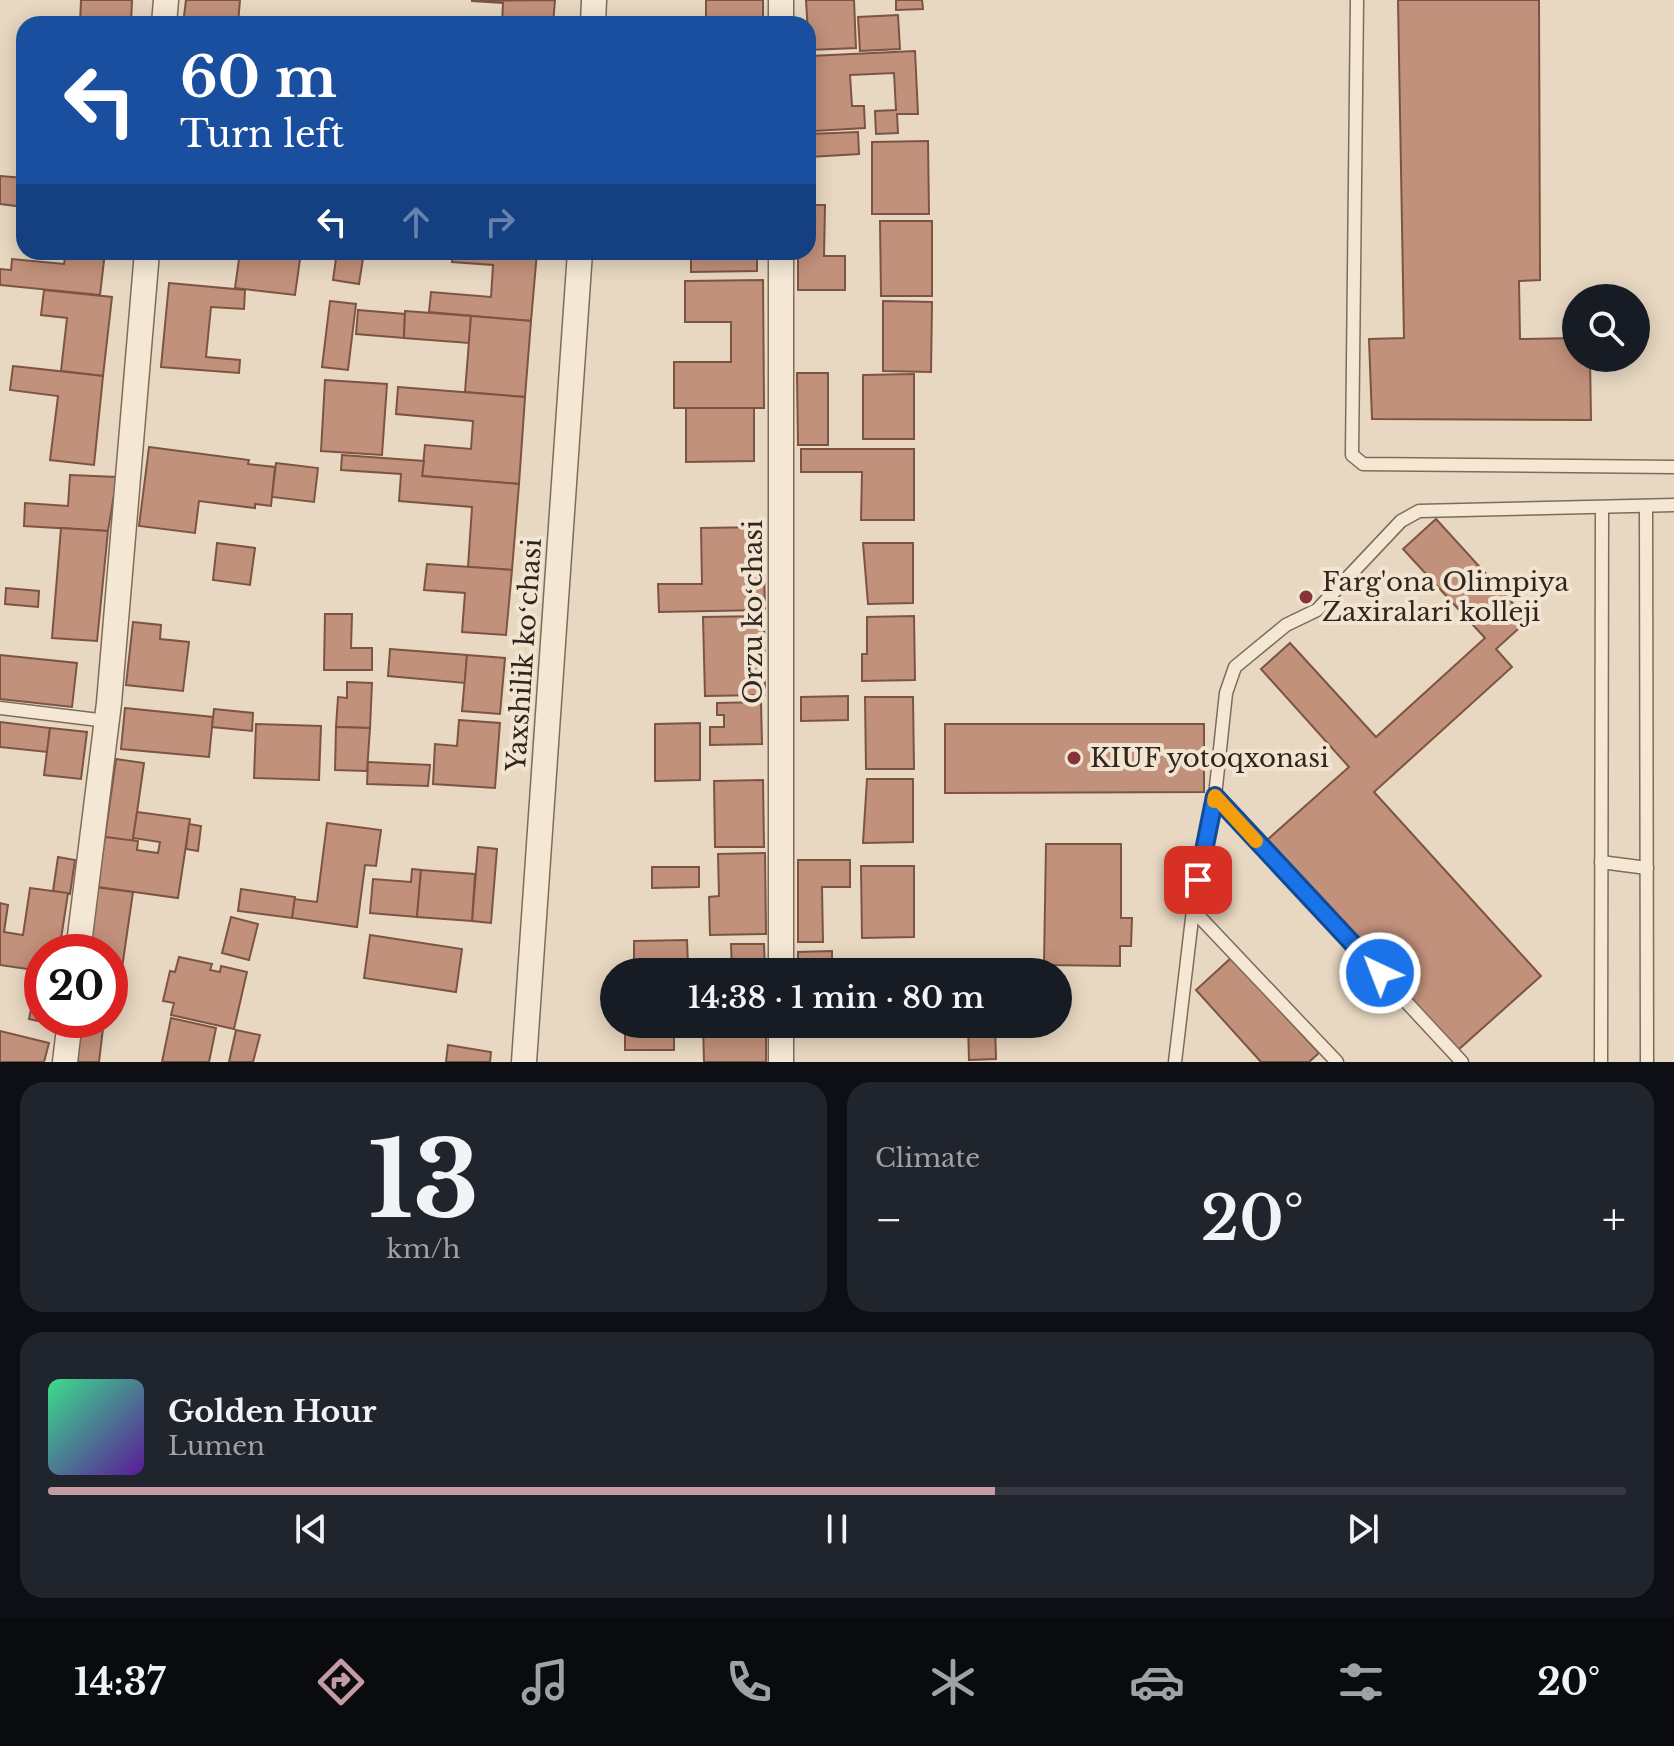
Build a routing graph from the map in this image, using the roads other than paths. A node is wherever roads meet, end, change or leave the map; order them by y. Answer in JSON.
{"nodes":[{"id":1,"x":1357,"y":0,"type":"edge"},
{"id":2,"x":146,"y":260,"type":"edge"},
{"id":3,"x":579,"y":260,"type":"edge"},
{"id":4,"x":781,"y":260,"type":"edge"},
{"id":5,"x":1674,"y":467,"type":"edge"},
{"id":6,"x":1674,"y":505,"type":"edge"},
{"id":7,"x":1646,"y":506,"type":"junction"},
{"id":8,"x":1602,"y":508,"type":"junction"},
{"id":9,"x":0,"y":708,"type":"edge"},
{"id":10,"x":107,"y":721,"type":"junction"},
{"id":11,"x":1215,"y":796,"type":"junction"},
{"id":12,"x":1601,"y":862,"type":"junction"},
{"id":13,"x":1647,"y":868,"type":"junction"},
{"id":14,"x":1193,"y":910,"type":"junction"},
{"id":15,"x":80,"y":934,"type":"edge"},
{"id":16,"x":781,"y":958,"type":"edge"},
{"id":17,"x":68,"y":1038,"type":"edge"},
{"id":18,"x":781,"y":1038,"type":"edge"},
{"id":19,"x":65,"y":1062,"type":"edge"},
{"id":20,"x":524,"y":1062,"type":"edge"},
{"id":21,"x":781,"y":1062,"type":"edge"},
{"id":22,"x":1175,"y":1062,"type":"edge"},
{"id":23,"x":1337,"y":1062,"type":"edge"},
{"id":24,"x":1462,"y":1062,"type":"edge"},
{"id":25,"x":1601,"y":1062,"type":"edge"},
{"id":26,"x":1647,"y":1062,"type":"edge"}],
"edges":[{"from":1,"to":5,"type":"lane"},
{"from":2,"to":10,"type":"street"},
{"from":3,"to":20,"type":"street","name":"Yaxshilik koʻchasi"},
{"from":4,"to":16,"type":"street","name":"Orzu koʻchasi"},
{"from":6,"to":7,"type":"lane"},
{"from":7,"to":8,"type":"lane"},
{"from":7,"to":13,"type":"lane"},
{"from":8,"to":11,"type":"lane"},
{"from":8,"to":12,"type":"lane"},
{"from":9,"to":10,"type":"lane"},
{"from":10,"to":15,"type":"street"},
{"from":11,"to":14,"type":"lane"},
{"from":11,"to":24,"type":"lane"},
{"from":12,"to":13,"type":"lane"},
{"from":12,"to":25,"type":"lane"},
{"from":13,"to":26,"type":"lane"},
{"from":14,"to":22,"type":"lane"},
{"from":14,"to":23,"type":"lane"},
{"from":17,"to":19,"type":"street"},
{"from":18,"to":21,"type":"street"}]}
